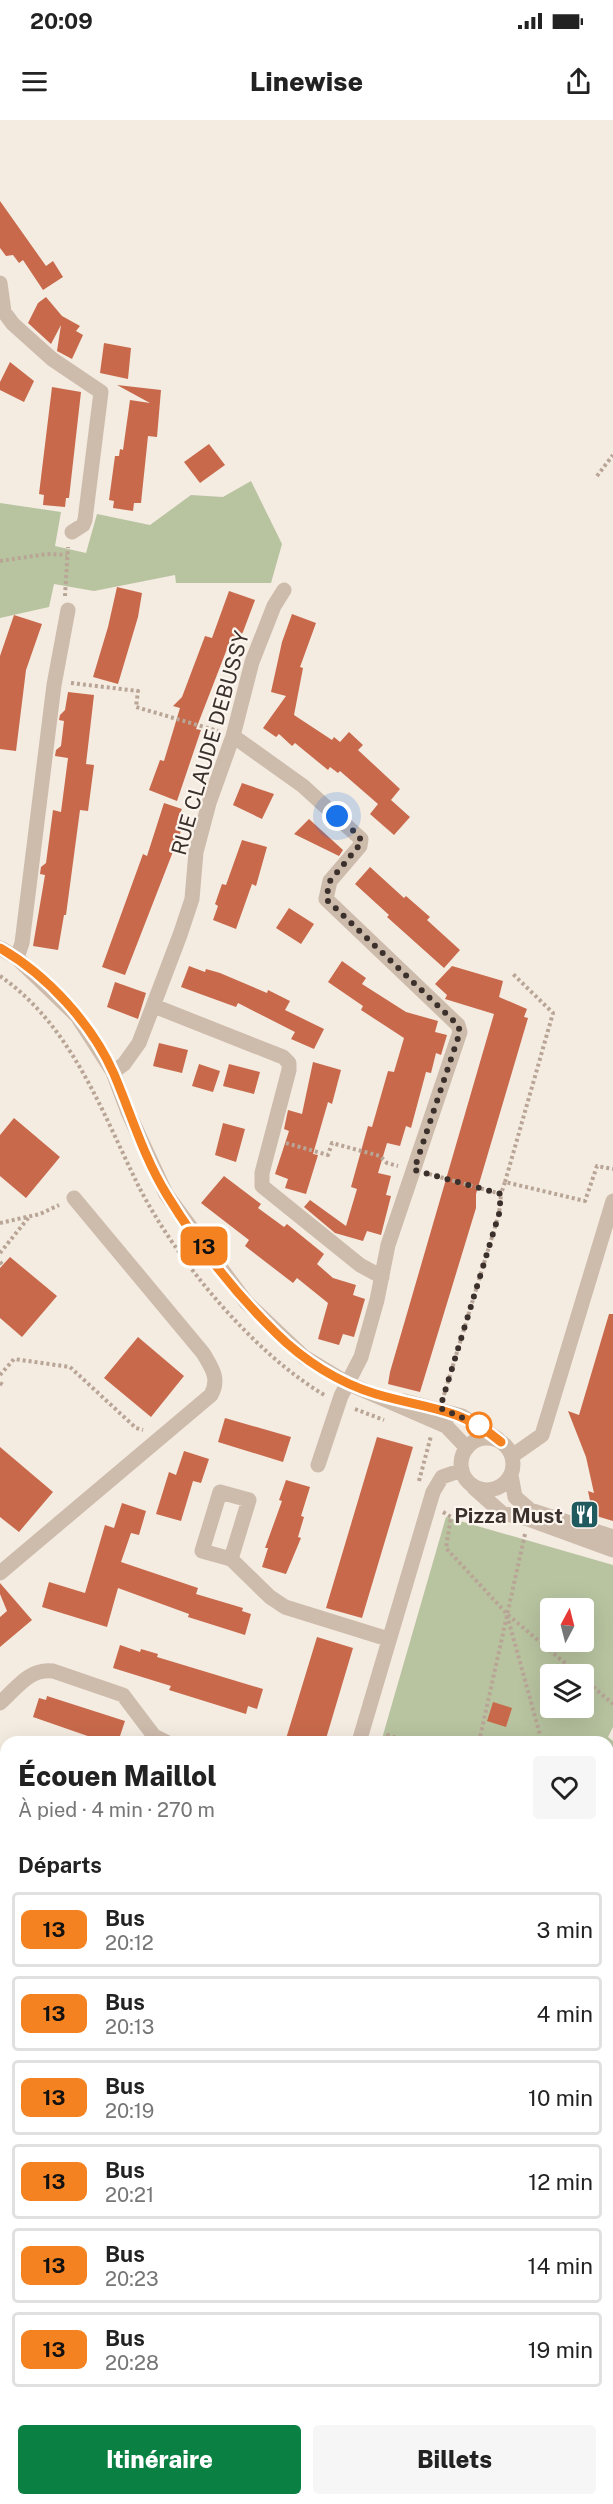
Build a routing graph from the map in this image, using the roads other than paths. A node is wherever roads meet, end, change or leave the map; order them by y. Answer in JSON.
{"nodes":[{"id":1,"x":1,"y":291,"type":"edge"},
{"id":2,"x":72,"y":532,"type":"road end"},
{"id":3,"x":284,"y":590,"type":"dead end"},
{"id":4,"x":68,"y":609,"type":"road end"},
{"id":5,"x":233,"y":736,"type":"junction"},
{"id":6,"x":0,"y":948,"type":"edge"},
{"id":7,"x":17,"y":958,"type":"junction"},
{"id":8,"x":154,"y":1006,"type":"junction"},
{"id":9,"x":113,"y":1072,"type":"junction"},
{"id":10,"x":74,"y":1198,"type":"road end"},
{"id":11,"x":613,"y":1201,"type":"edge"},
{"id":12,"x":382,"y":1277,"type":"junction"},
{"id":13,"x":348,"y":1383,"type":"junction"},
{"id":14,"x":438,"y":1415,"type":"junction"},
{"id":15,"x":501,"y":1442,"type":"junction"},
{"id":16,"x":466,"y":1448,"type":"junction"},
{"id":17,"x":512,"y":1456,"type":"junction"},
{"id":18,"x":318,"y":1465,"type":"dead end"},
{"id":19,"x":511,"y":1475,"type":"junction"},
{"id":20,"x":466,"y":1477,"type":"junction"},
{"id":21,"x":613,"y":1537,"type":"edge"},
{"id":22,"x":613,"y":1550,"type":"edge"},
{"id":23,"x":231,"y":1559,"type":"dead end"},
{"id":24,"x":0,"y":1573,"type":"edge"},
{"id":25,"x":388,"y":1639,"type":"junction"},
{"id":26,"x":0,"y":1703,"type":"edge"},
{"id":27,"x":154,"y":1736,"type":"edge"},
{"id":28,"x":361,"y":1736,"type":"edge"}],
"edges":[{"from":1,"to":2,"type":"street"},
{"from":3,"to":5,"type":"street","name":"RUE CLAUDE DEBUSSY"},
{"from":4,"to":7,"type":"street"},
{"from":5,"to":8,"type":"street","name":"RUE CLAUDE DEBUSSY"},
{"from":5,"to":12,"type":"street"},
{"from":6,"to":7,"type":"street"},
{"from":7,"to":9,"type":"street"},
{"from":8,"to":9,"type":"street","name":"RUE CLAUDE DEBUSSY"},
{"from":8,"to":12,"type":"street"},
{"from":9,"to":13,"type":"street"},
{"from":10,"to":24,"type":"street"},
{"from":11,"to":17,"type":"street"},
{"from":12,"to":13,"type":"street"},
{"from":13,"to":14,"type":"street"},
{"from":13,"to":18,"type":"street"},
{"from":14,"to":15,"type":"street"},
{"from":14,"to":16,"type":"street"},
{"from":15,"to":16,"type":"street"},
{"from":15,"to":17,"type":"street"},
{"from":16,"to":20,"type":"street"},
{"from":17,"to":19,"type":"street"},
{"from":19,"to":20,"type":"street"},
{"from":19,"to":21,"type":"street"},
{"from":20,"to":22,"type":"street"},
{"from":20,"to":25,"type":"street"},
{"from":23,"to":25,"type":"street"},
{"from":25,"to":28,"type":"street"},
{"from":26,"to":27,"type":"street"}]}
